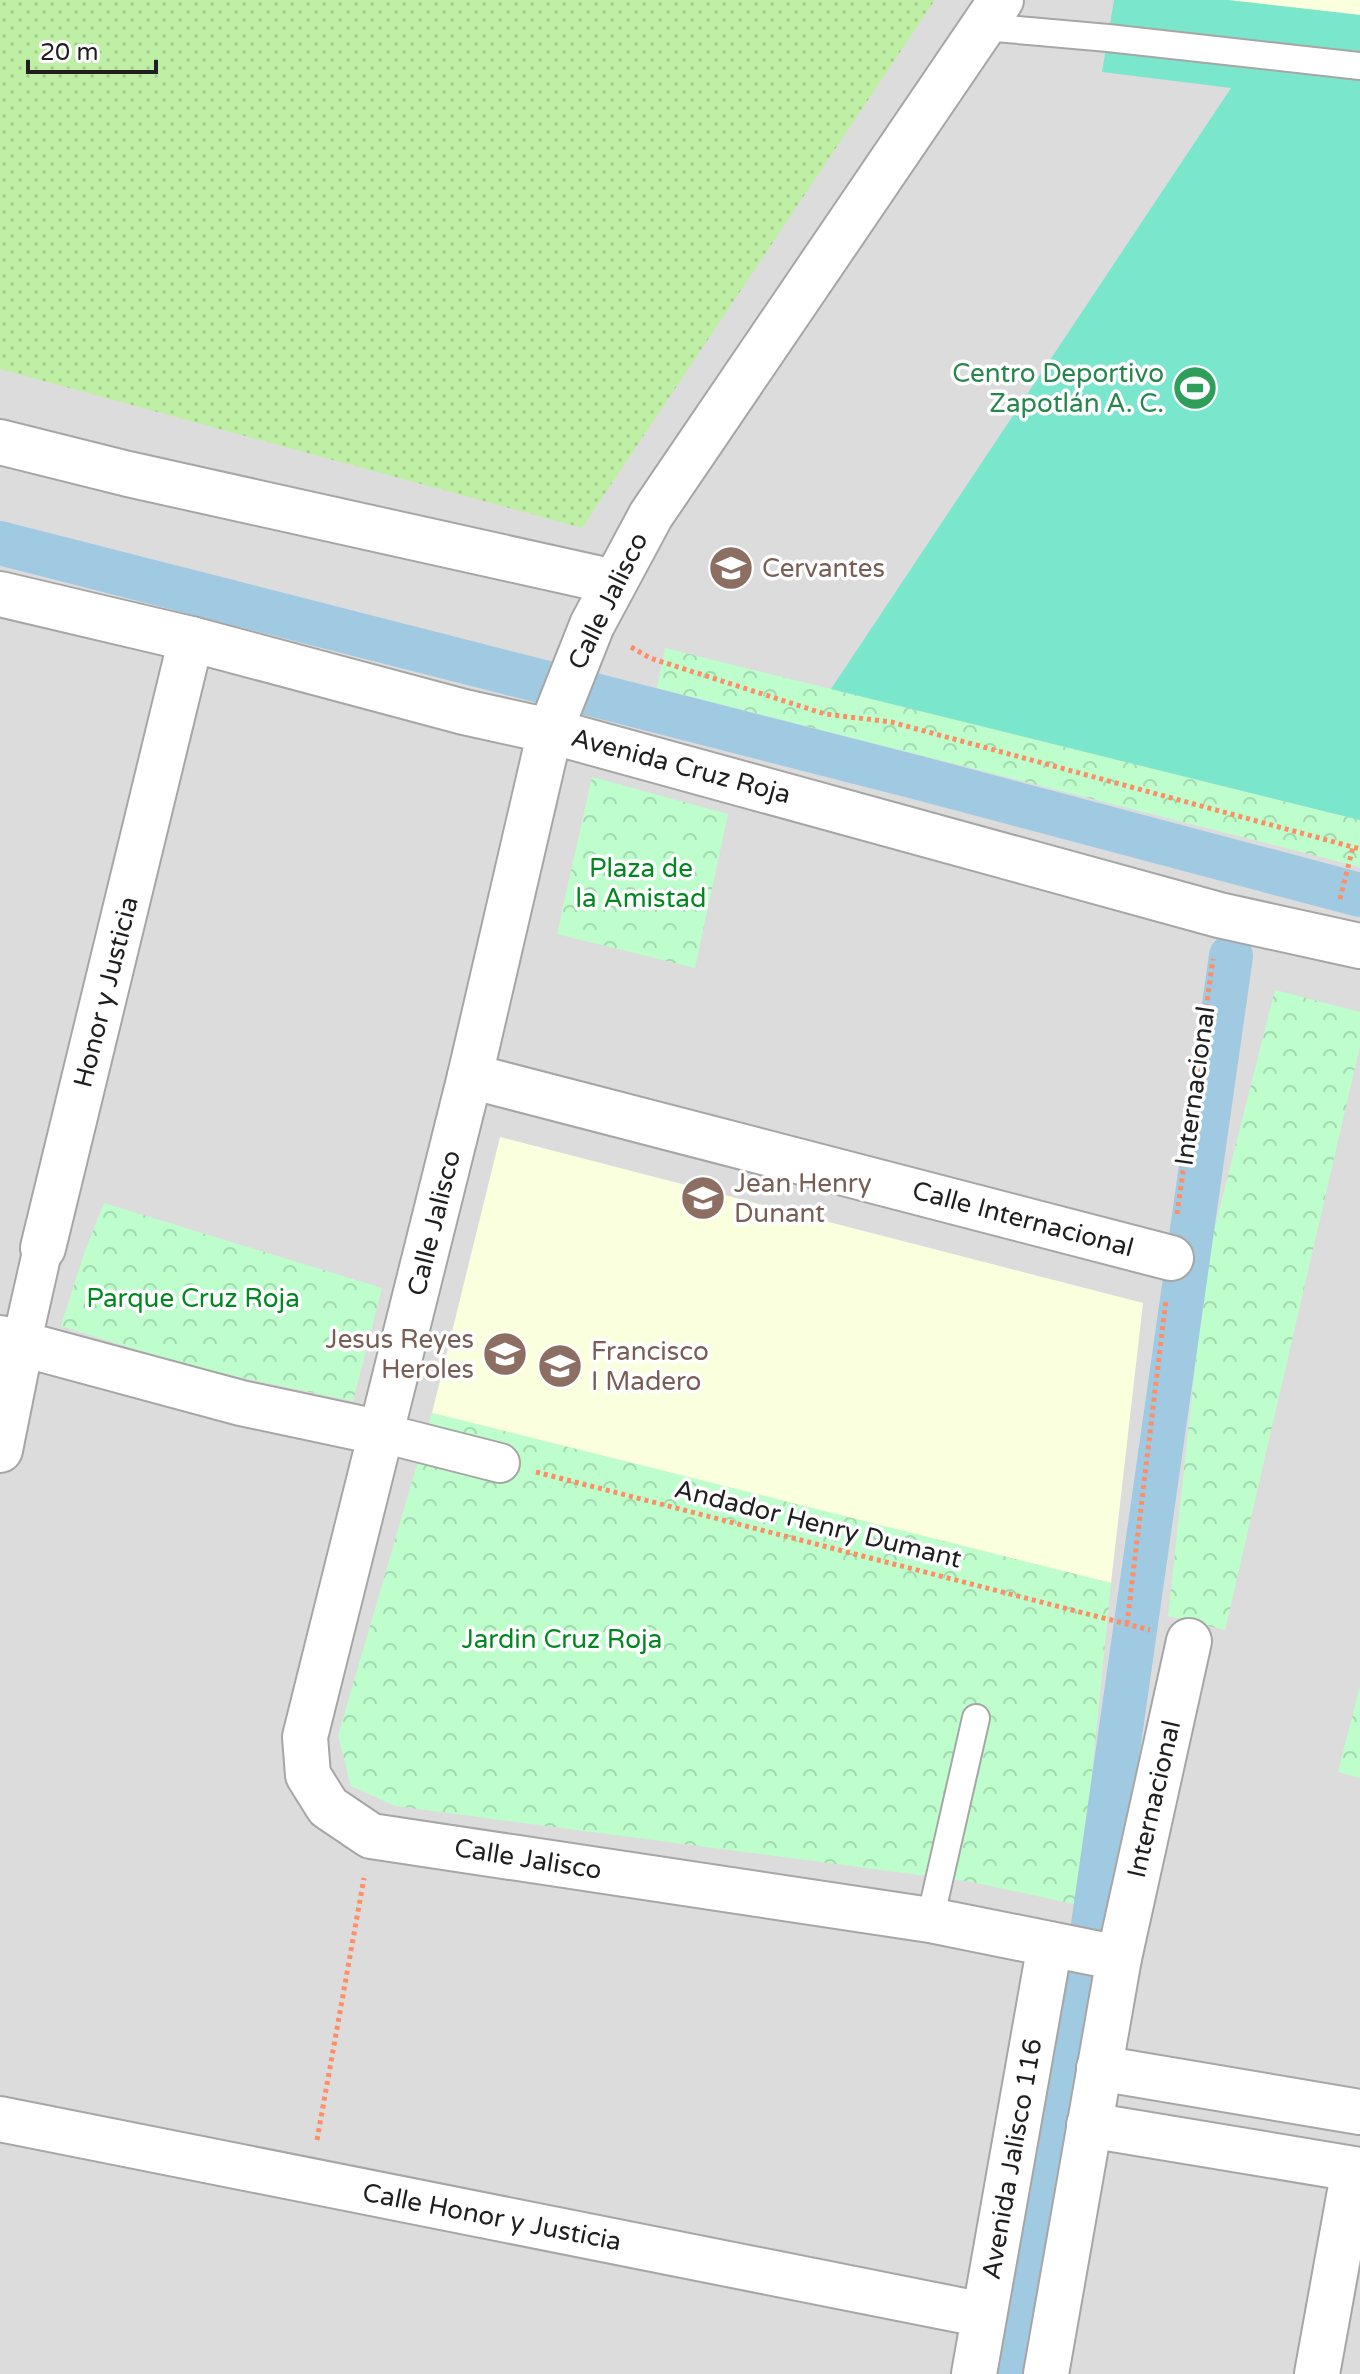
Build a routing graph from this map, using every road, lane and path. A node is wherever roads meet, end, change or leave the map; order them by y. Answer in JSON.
{"nodes":[{"id":1,"x":992,"y":14,"type":"edge"},
{"id":2,"x":1360,"y":66,"type":"edge"},
{"id":3,"x":0,"y":442,"type":"edge"},
{"id":4,"x":614,"y":582,"type":"junction"},
{"id":5,"x":0,"y":594,"type":"edge"},
{"id":6,"x":592,"y":625,"type":"junction"},
{"id":7,"x":191,"y":639,"type":"junction"},
{"id":8,"x":557,"y":714,"type":"junction"},
{"id":9,"x":1352,"y":848,"type":"junction"},
{"id":10,"x":1360,"y":849,"type":"edge"},
{"id":11,"x":1338,"y":907,"type":"dead end"},
{"id":12,"x":1219,"y":915,"type":"junction"},
{"id":13,"x":1360,"y":946,"type":"edge"},
{"id":14,"x":470,"y":1076,"type":"junction"},
{"id":15,"x":43,"y":1248,"type":"joint"},
{"id":16,"x":1171,"y":1258,"type":"junction"},
{"id":17,"x":10,"y":1341,"type":"edge"},
{"id":18,"x":382,"y":1433,"type":"junction"},
{"id":19,"x":0,"y":1450,"type":"edge"},
{"id":20,"x":500,"y":1463,"type":"joint"},
{"id":21,"x":1189,"y":1641,"type":"dead end"},
{"id":22,"x":976,"y":1718,"type":"dead end"},
{"id":23,"x":371,"y":1836,"type":"junction"},
{"id":24,"x":930,"y":1920,"type":"junction"},
{"id":25,"x":1087,"y":1951,"type":"junction"},
{"id":26,"x":1099,"y":2068,"type":"junction"},
{"id":27,"x":1360,"y":2112,"type":"edge"},
{"id":28,"x":0,"y":2119,"type":"edge"},
{"id":29,"x":1089,"y":2125,"type":"junction"},
{"id":30,"x":1357,"y":2169,"type":"edge"},
{"id":31,"x":310,"y":2180,"type":"junction"},
{"id":32,"x":984,"y":2315,"type":"junction"},
{"id":33,"x":974,"y":2374,"type":"edge"},
{"id":34,"x":1046,"y":2374,"type":"edge"},
{"id":35,"x":1317,"y":2374,"type":"edge"}],
"edges":[{"from":1,"to":2,"type":"lane"},
{"from":1,"to":4,"type":"street","name":"Calle Jalisco"},
{"from":3,"to":4,"type":"street"},
{"from":4,"to":6,"type":"street","name":"Calle Jalisco"},
{"from":5,"to":7,"type":"street","name":"Avenida Cruz Roja"},
{"from":6,"to":8,"type":"street","name":"Calle Jalisco"},
{"from":6,"to":9,"type":"path"},
{"from":7,"to":8,"type":"street","name":"Avenida Cruz Roja"},
{"from":7,"to":15,"type":"street","name":"Honor y Justicia"},
{"from":8,"to":12,"type":"street","name":"Avenida Cruz Roja"},
{"from":8,"to":14,"type":"street","name":"Calle Jalisco"},
{"from":9,"to":10,"type":"path"},
{"from":9,"to":11,"type":"path"},
{"from":12,"to":13,"type":"street","name":"Avenida Cruz Roja"},
{"from":12,"to":16,"type":"path","name":"Internacional"},
{"from":14,"to":16,"type":"street","name":"Calle Internacional"},
{"from":14,"to":18,"type":"street","name":"Calle Jalisco"},
{"from":15,"to":17,"type":"street","name":"Honor y Justicia"},
{"from":16,"to":20,"type":"path","name":"Andador Henry Dumant"},
{"from":17,"to":18,"type":"street"},
{"from":17,"to":19,"type":"street"},
{"from":18,"to":20,"type":"street"},
{"from":18,"to":23,"type":"street","name":"Calle Jalisco"},
{"from":21,"to":25,"type":"street","name":"Internacional"},
{"from":22,"to":24,"type":"lane"},
{"from":23,"to":24,"type":"street","name":"Calle Jalisco"},
{"from":23,"to":31,"type":"path"},
{"from":24,"to":25,"type":"street","name":"Calle Jalisco"},
{"from":25,"to":26,"type":"street"},
{"from":25,"to":32,"type":"street","name":"Avenida Jalisco 116"},
{"from":26,"to":27,"type":"street"},
{"from":26,"to":29,"type":"street"},
{"from":28,"to":31,"type":"street","name":"Calle Honor y Justicia"},
{"from":29,"to":30,"type":"street"},
{"from":29,"to":34,"type":"street"},
{"from":30,"to":35,"type":"street"},
{"from":31,"to":32,"type":"street","name":"Calle Honor y Justicia"},
{"from":32,"to":33,"type":"street","name":"Avenida Jalisco 116"}]}
